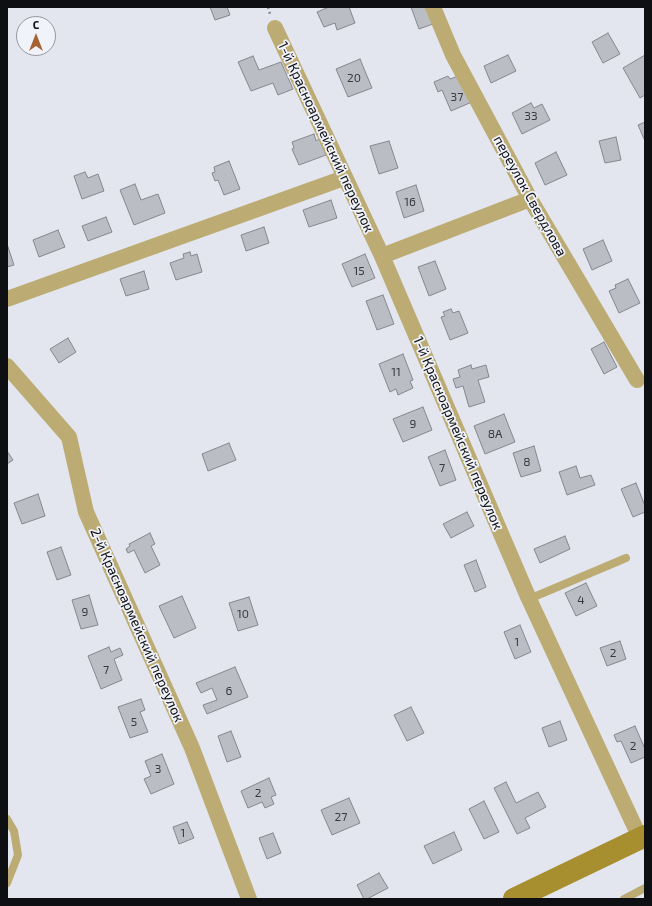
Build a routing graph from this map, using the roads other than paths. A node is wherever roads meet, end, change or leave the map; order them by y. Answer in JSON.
{"nodes":[{"id":1,"x":433,"y":7,"type":"edge"},
{"id":2,"x":275,"y":28,"type":"dead end"},
{"id":3,"x":344,"y":178,"type":"junction"},
{"id":4,"x":530,"y":199,"type":"junction"},
{"id":5,"x":382,"y":256,"type":"junction"},
{"id":6,"x":7,"y":299,"type":"edge"},
{"id":7,"x":7,"y":366,"type":"edge"},
{"id":8,"x":637,"y":380,"type":"dead end"},
{"id":9,"x":626,"y":558,"type":"dead end"},
{"id":10,"x":529,"y":599,"type":"junction"},
{"id":11,"x":7,"y":819,"type":"edge"},
{"id":12,"x":643,"y":837,"type":"edge"},
{"id":13,"x":7,"y":883,"type":"edge"},
{"id":14,"x":645,"y":888,"type":"edge"},
{"id":15,"x":249,"y":899,"type":"edge"},
{"id":16,"x":514,"y":899,"type":"edge"},
{"id":17,"x":624,"y":899,"type":"edge"}],
"edges":[{"from":1,"to":4,"type":"street","name":"переулок Свердлова"},
{"from":2,"to":3,"type":"street","name":"1-й Красноармейский переулок"},
{"from":3,"to":5,"type":"street","name":"1-й Красноармейский переулок"},
{"from":3,"to":6,"type":"street"},
{"from":4,"to":5,"type":"street"},
{"from":4,"to":8,"type":"street","name":"переулок Свердлова"},
{"from":5,"to":10,"type":"street","name":"1-й Красноармейский переулок"},
{"from":7,"to":15,"type":"street","name":"2-й Красноармейский переулок"},
{"from":9,"to":10,"type":"lane"},
{"from":10,"to":12,"type":"street","name":"1-й Красноармейский переулок"},
{"from":11,"to":13,"type":"lane"},
{"from":12,"to":16,"type":"main road"},
{"from":14,"to":17,"type":"lane"}]}
